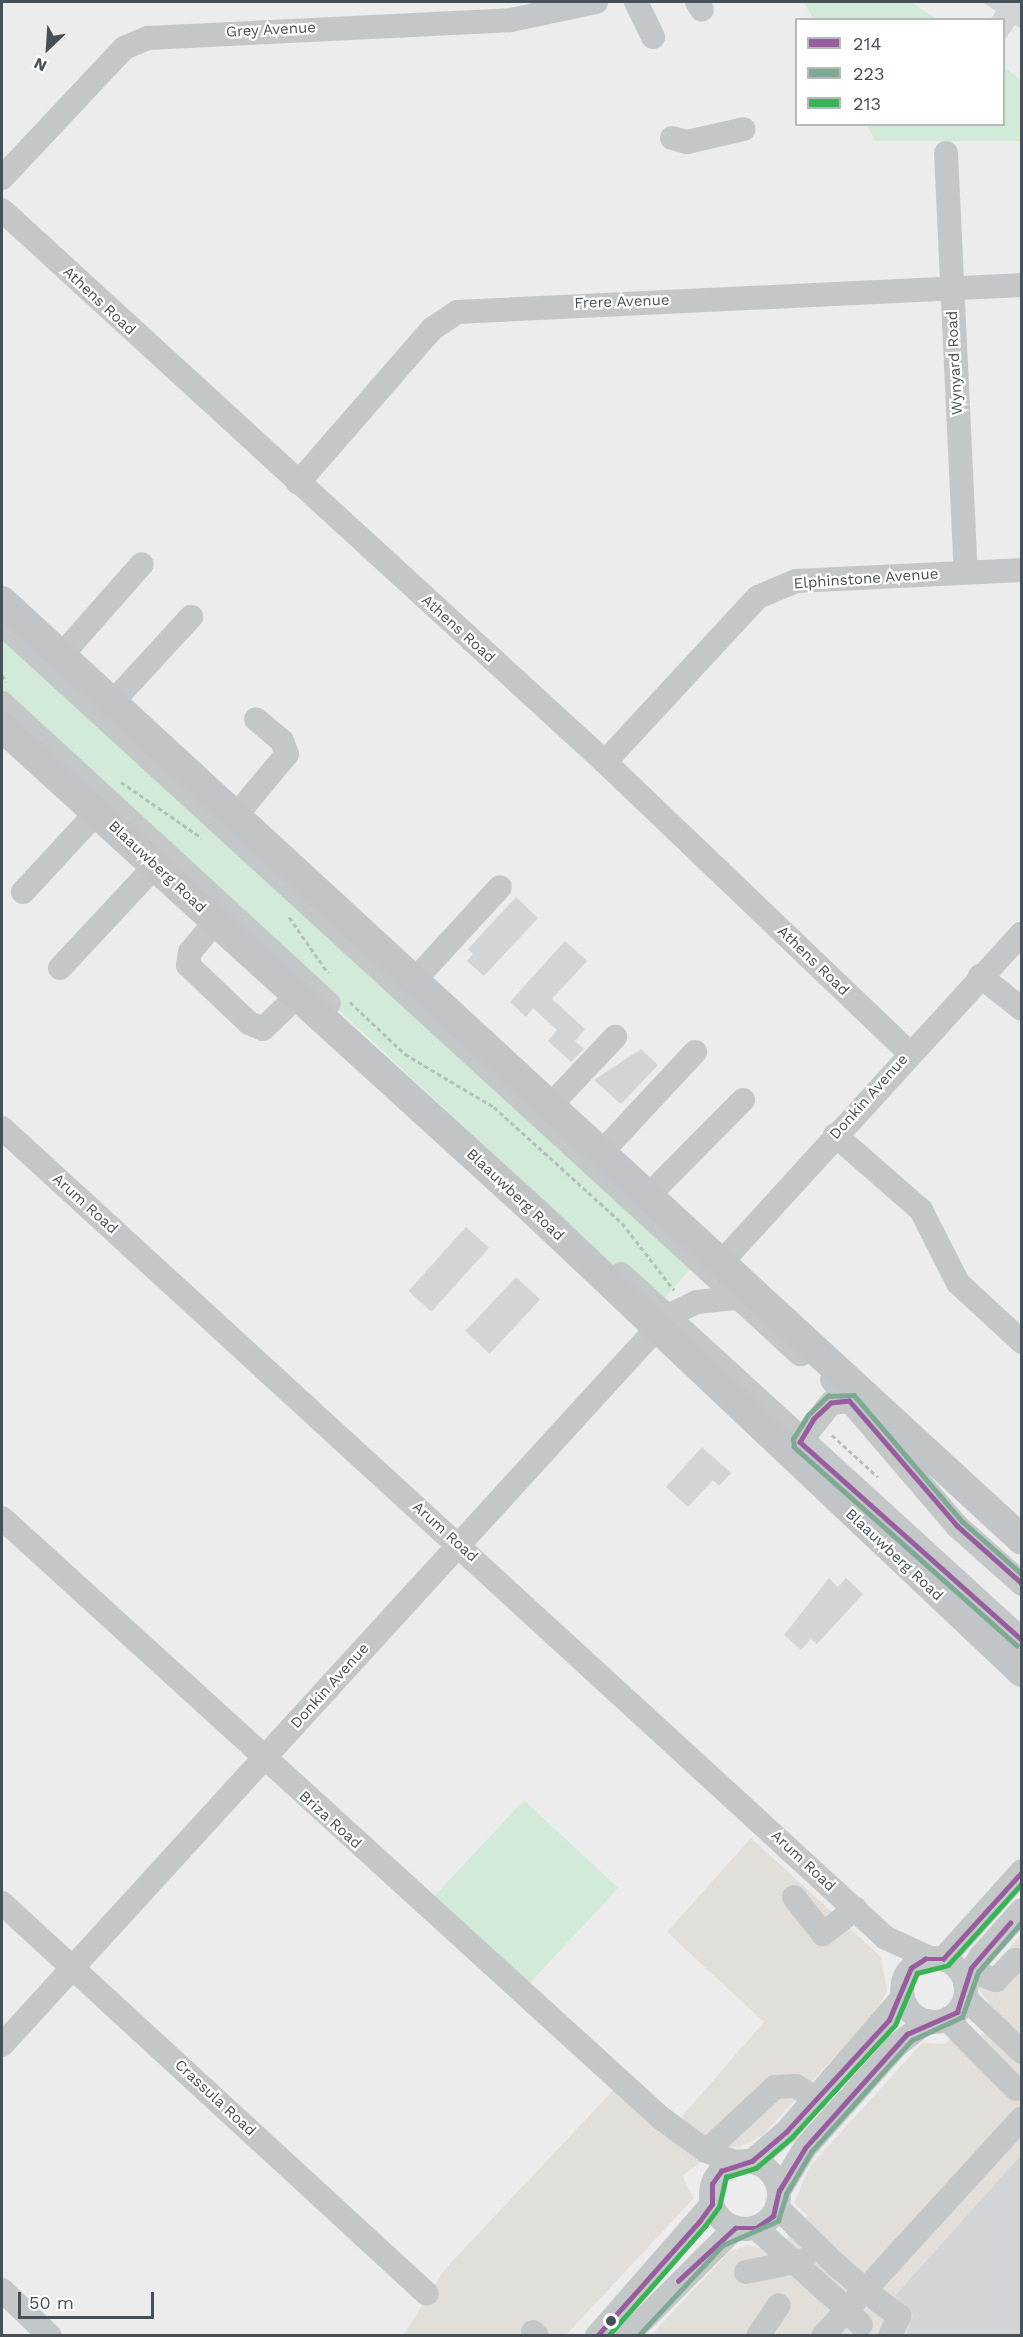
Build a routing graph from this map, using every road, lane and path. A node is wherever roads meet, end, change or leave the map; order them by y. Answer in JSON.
{"nodes":[{"id":1,"x":596,"y":2,"type":"edge"},
{"id":2,"x":636,"y":2,"type":"edge"},
{"id":3,"x":653,"y":38,"type":"dead end"},
{"id":4,"x":744,"y":129,"type":"dead end"},
{"id":5,"x":672,"y":138,"type":"dead end"},
{"id":6,"x":946,"y":153,"type":"dead end"},
{"id":7,"x":2,"y":178,"type":"edge"},
{"id":8,"x":2,"y":210,"type":"edge"},
{"id":9,"x":1022,"y":285,"type":"edge"},
{"id":10,"x":952,"y":288,"type":"junction"},
{"id":11,"x":297,"y":483,"type":"junction"},
{"id":12,"x":142,"y":564,"type":"dead end"},
{"id":13,"x":1022,"y":570,"type":"edge"},
{"id":14,"x":966,"y":572,"type":"junction"},
{"id":15,"x":2,"y":601,"type":"edge"},
{"id":16,"x":191,"y":617,"type":"dead end"},
{"id":17,"x":2,"y":624,"type":"edge"},
{"id":18,"x":59,"y":658,"type":"junction"},
{"id":19,"x":2,"y":675,"type":"edge"},
{"id":20,"x":5,"y":694,"type":"edge"},
{"id":21,"x":111,"y":705,"type":"junction"},
{"id":22,"x":256,"y":719,"type":"dead end"},
{"id":23,"x":2,"y":727,"type":"edge"},
{"id":24,"x":605,"y":762,"type":"junction"},
{"id":25,"x":114,"y":778,"type":"dead end"},
{"id":26,"x":97,"y":812,"type":"junction"},
{"id":27,"x":234,"y":818,"type":"junction"},
{"id":28,"x":211,"y":845,"type":"dead end"},
{"id":29,"x":155,"y":866,"type":"junction"},
{"id":30,"x":500,"y":887,"type":"dead end"},
{"id":31,"x":23,"y":892,"type":"dead end"},
{"id":32,"x":284,"y":912,"type":"dead end"},
{"id":33,"x":216,"y":921,"type":"junction"},
{"id":34,"x":1022,"y":933,"type":"edge"},
{"id":35,"x":60,"y":968,"type":"dead end"},
{"id":36,"x":330,"y":976,"type":"dead end"},
{"id":37,"x":980,"y":976,"type":"junction"},
{"id":38,"x":412,"y":983,"type":"junction"},
{"id":39,"x":297,"y":996,"type":"junction"},
{"id":40,"x":344,"y":996,"type":"dead end"},
{"id":41,"x":1022,"y":1009,"type":"edge"},
{"id":42,"x":615,"y":1037,"type":"dead end"},
{"id":43,"x":694,"y":1052,"type":"dead end"},
{"id":44,"x":909,"y":1053,"type":"junction"},
{"id":45,"x":743,"y":1100,"type":"dead end"},
{"id":46,"x":548,"y":1108,"type":"junction"},
{"id":47,"x":2,"y":1128,"type":"edge"},
{"id":48,"x":835,"y":1135,"type":"junction"},
{"id":49,"x":599,"y":1155,"type":"junction"},
{"id":50,"x":646,"y":1198,"type":"junction"},
{"id":51,"x":719,"y":1265,"type":"junction"},
{"id":52,"x":733,"y":1298,"type":"junction"},
{"id":53,"x":765,"y":1304,"type":"junction"},
{"id":54,"x":671,"y":1317,"type":"junction"},
{"id":55,"x":1022,"y":1342,"type":"edge"},
{"id":56,"x":710,"y":1379,"type":"junction"},
{"id":57,"x":849,"y":1401,"type":"junction"},
{"id":58,"x":814,"y":1419,"type":"junction"},
{"id":59,"x":800,"y":1442,"type":"junction"},
{"id":60,"x":886,"y":1486,"type":"dead end"},
{"id":61,"x":2,"y":1518,"type":"edge"},
{"id":62,"x":1022,"y":1540,"type":"edge"},
{"id":63,"x":458,"y":1544,"type":"junction"},
{"id":64,"x":1022,"y":1584,"type":"edge"},
{"id":65,"x":1022,"y":1640,"type":"edge"},
{"id":66,"x":1022,"y":1672,"type":"edge"},
{"id":67,"x":263,"y":1760,"type":"junction"},
{"id":68,"x":1022,"y":1870,"type":"edge"},
{"id":69,"x":794,"y":1898,"type":"dead end"},
{"id":70,"x":2,"y":1904,"type":"edge"},
{"id":71,"x":855,"y":1909,"type":"junction"},
{"id":72,"x":1022,"y":1910,"type":"edge"},
{"id":73,"x":886,"y":1938,"type":"junction"},
{"id":74,"x":937,"y":1959,"type":"junction"},
{"id":75,"x":1015,"y":1960,"type":"dead end"},
{"id":76,"x":73,"y":1967,"type":"junction"},
{"id":77,"x":967,"y":1984,"type":"junction"},
{"id":78,"x":904,"y":1988,"type":"junction"},
{"id":79,"x":937,"y":2020,"type":"junction"},
{"id":80,"x":2,"y":2045,"type":"edge"},
{"id":81,"x":1022,"y":2052,"type":"edge"},
{"id":82,"x":1020,"y":2093,"type":"edge"},
{"id":83,"x":816,"y":2100,"type":"junction"},
{"id":84,"x":661,"y":2118,"type":"junction"},
{"id":85,"x":1022,"y":2118,"type":"edge"},
{"id":86,"x":706,"y":2151,"type":"junction"},
{"id":87,"x":743,"y":2162,"type":"junction"},
{"id":88,"x":712,"y":2194,"type":"junction"},
{"id":89,"x":762,"y":2215,"type":"junction"},
{"id":90,"x":815,"y":2268,"type":"junction"},
{"id":91,"x":746,"y":2272,"type":"dead end"},
{"id":92,"x":2,"y":2290,"type":"edge"},
{"id":93,"x":668,"y":2292,"type":"junction"},
{"id":94,"x":428,"y":2294,"type":"dead end"},
{"id":95,"x":779,"y":2305,"type":"dead end"},
{"id":96,"x":865,"y":2330,"type":"edge"},
{"id":97,"x":895,"y":2330,"type":"edge"},
{"id":98,"x":50,"y":2336,"type":"edge"},
{"id":99,"x":597,"y":2336,"type":"edge"},
{"id":100,"x":627,"y":2336,"type":"edge"},
{"id":101,"x":649,"y":2336,"type":"edge"},
{"id":102,"x":758,"y":2336,"type":"edge"},
{"id":103,"x":823,"y":2336,"type":"edge"}],
"edges":[{"from":1,"to":7,"type":"street","name":"Grey Avenue"},
{"from":2,"to":3,"type":"street"},
{"from":4,"to":5,"type":"street"},
{"from":6,"to":10,"type":"street","name":"Wynyard Road"},
{"from":8,"to":11,"type":"street","name":"Athens Road"},
{"from":9,"to":10,"type":"street","name":"Frere Avenue"},
{"from":10,"to":11,"type":"street","name":"Frere Avenue"},
{"from":10,"to":14,"type":"street","name":"Wynyard Road"},
{"from":11,"to":24,"type":"street","name":"Athens Road"},
{"from":12,"to":18,"type":"street"},
{"from":13,"to":14,"type":"street","name":"Elphinstone Avenue"},
{"from":14,"to":24,"type":"street","name":"Elphinstone Avenue"},
{"from":15,"to":18,"type":"main road"},
{"from":16,"to":21,"type":"street"},
{"from":17,"to":52,"type":"street"},
{"from":18,"to":21,"type":"main road"},
{"from":19,"to":20,"type":"path"},
{"from":20,"to":54,"type":"street"},
{"from":21,"to":27,"type":"main road"},
{"from":22,"to":27,"type":"street"},
{"from":23,"to":26,"type":"main road","name":"Blaauwberg Road"},
{"from":24,"to":44,"type":"street","name":"Athens Road"},
{"from":25,"to":28,"type":"path"},
{"from":26,"to":29,"type":"main road","name":"Blaauwberg Road"},
{"from":26,"to":31,"type":"street"},
{"from":27,"to":38,"type":"main road"},
{"from":29,"to":33,"type":"main road","name":"Blaauwberg Road"},
{"from":29,"to":35,"type":"street"},
{"from":30,"to":38,"type":"street"},
{"from":32,"to":36,"type":"path"},
{"from":33,"to":39,"type":"main road","name":"Blaauwberg Road"},
{"from":33,"to":39,"type":"street"},
{"from":34,"to":37,"type":"street","name":"Donkin Avenue"},
{"from":37,"to":41,"type":"street"},
{"from":37,"to":44,"type":"street","name":"Donkin Avenue"},
{"from":38,"to":46,"type":"main road"},
{"from":39,"to":54,"type":"main road","name":"Blaauwberg Road"},
{"from":40,"to":54,"type":"path"},
{"from":42,"to":46,"type":"street"},
{"from":43,"to":49,"type":"street"},
{"from":44,"to":48,"type":"street","name":"Donkin Avenue"},
{"from":45,"to":50,"type":"street"},
{"from":46,"to":49,"type":"main road"},
{"from":47,"to":63,"type":"street","name":"Arum Road"},
{"from":48,"to":51,"type":"street","name":"Donkin Avenue"},
{"from":48,"to":55,"type":"street"},
{"from":49,"to":50,"type":"main road"},
{"from":50,"to":51,"type":"main road"},
{"from":51,"to":53,"type":"main road"},
{"from":52,"to":54,"type":"street"},
{"from":52,"to":57,"type":"street"},
{"from":53,"to":57,"type":"street"},
{"from":53,"to":62,"type":"main road"},
{"from":54,"to":56,"type":"main road","name":"Blaauwberg Road"},
{"from":54,"to":59,"type":"street"},
{"from":54,"to":63,"type":"street","name":"Donkin Avenue"},
{"from":56,"to":59,"type":"street"},
{"from":56,"to":66,"type":"main road","name":"Blaauwberg Road"},
{"from":57,"to":58,"type":"street"},
{"from":57,"to":64,"type":"street"},
{"from":58,"to":59,"type":"street"},
{"from":58,"to":60,"type":"path"},
{"from":59,"to":65,"type":"street"},
{"from":61,"to":67,"type":"street","name":"Briza Road"},
{"from":63,"to":67,"type":"street","name":"Donkin Avenue"},
{"from":63,"to":71,"type":"street","name":"Arum Road"},
{"from":67,"to":76,"type":"street","name":"Donkin Avenue"},
{"from":67,"to":84,"type":"street","name":"Briza Road"},
{"from":68,"to":74,"type":"street"},
{"from":69,"to":71,"type":"street"},
{"from":70,"to":76,"type":"street","name":"Crassula Road"},
{"from":71,"to":73,"type":"street","name":"Arum Road"},
{"from":72,"to":77,"type":"street"},
{"from":73,"to":74,"type":"street","name":"Arum Road"},
{"from":73,"to":78,"type":"street","name":"Arum Road"},
{"from":74,"to":77,"type":"street"},
{"from":74,"to":78,"type":"street"},
{"from":75,"to":77,"type":"street"},
{"from":76,"to":80,"type":"street","name":"Donkin Avenue"},
{"from":76,"to":94,"type":"street","name":"Crassula Road"},
{"from":77,"to":79,"type":"street"},
{"from":77,"to":81,"type":"street"},
{"from":78,"to":79,"type":"street"},
{"from":78,"to":83,"type":"street"},
{"from":79,"to":82,"type":"street"},
{"from":79,"to":89,"type":"street"},
{"from":83,"to":86,"type":"street"},
{"from":83,"to":87,"type":"street"},
{"from":84,"to":86,"type":"street","name":"Briza Road"},
{"from":84,"to":88,"type":"street","name":"Briza Road"},
{"from":85,"to":103,"type":"street"},
{"from":86,"to":87,"type":"street","name":"Briza Road"},
{"from":87,"to":88,"type":"street"},
{"from":87,"to":89,"type":"street"},
{"from":88,"to":89,"type":"street","name":"Briza Road"},
{"from":88,"to":99,"type":"street"},
{"from":89,"to":90,"type":"street"},
{"from":89,"to":90,"type":"street"},
{"from":89,"to":93,"type":"street"},
{"from":90,"to":91,"type":"street"},
{"from":90,"to":96,"type":"street","bridge":true},
{"from":90,"to":97,"type":"street","bridge":true},
{"from":92,"to":98,"type":"street"},
{"from":93,"to":100,"type":"street"},
{"from":93,"to":101,"type":"street"},
{"from":95,"to":102,"type":"street"}]}
